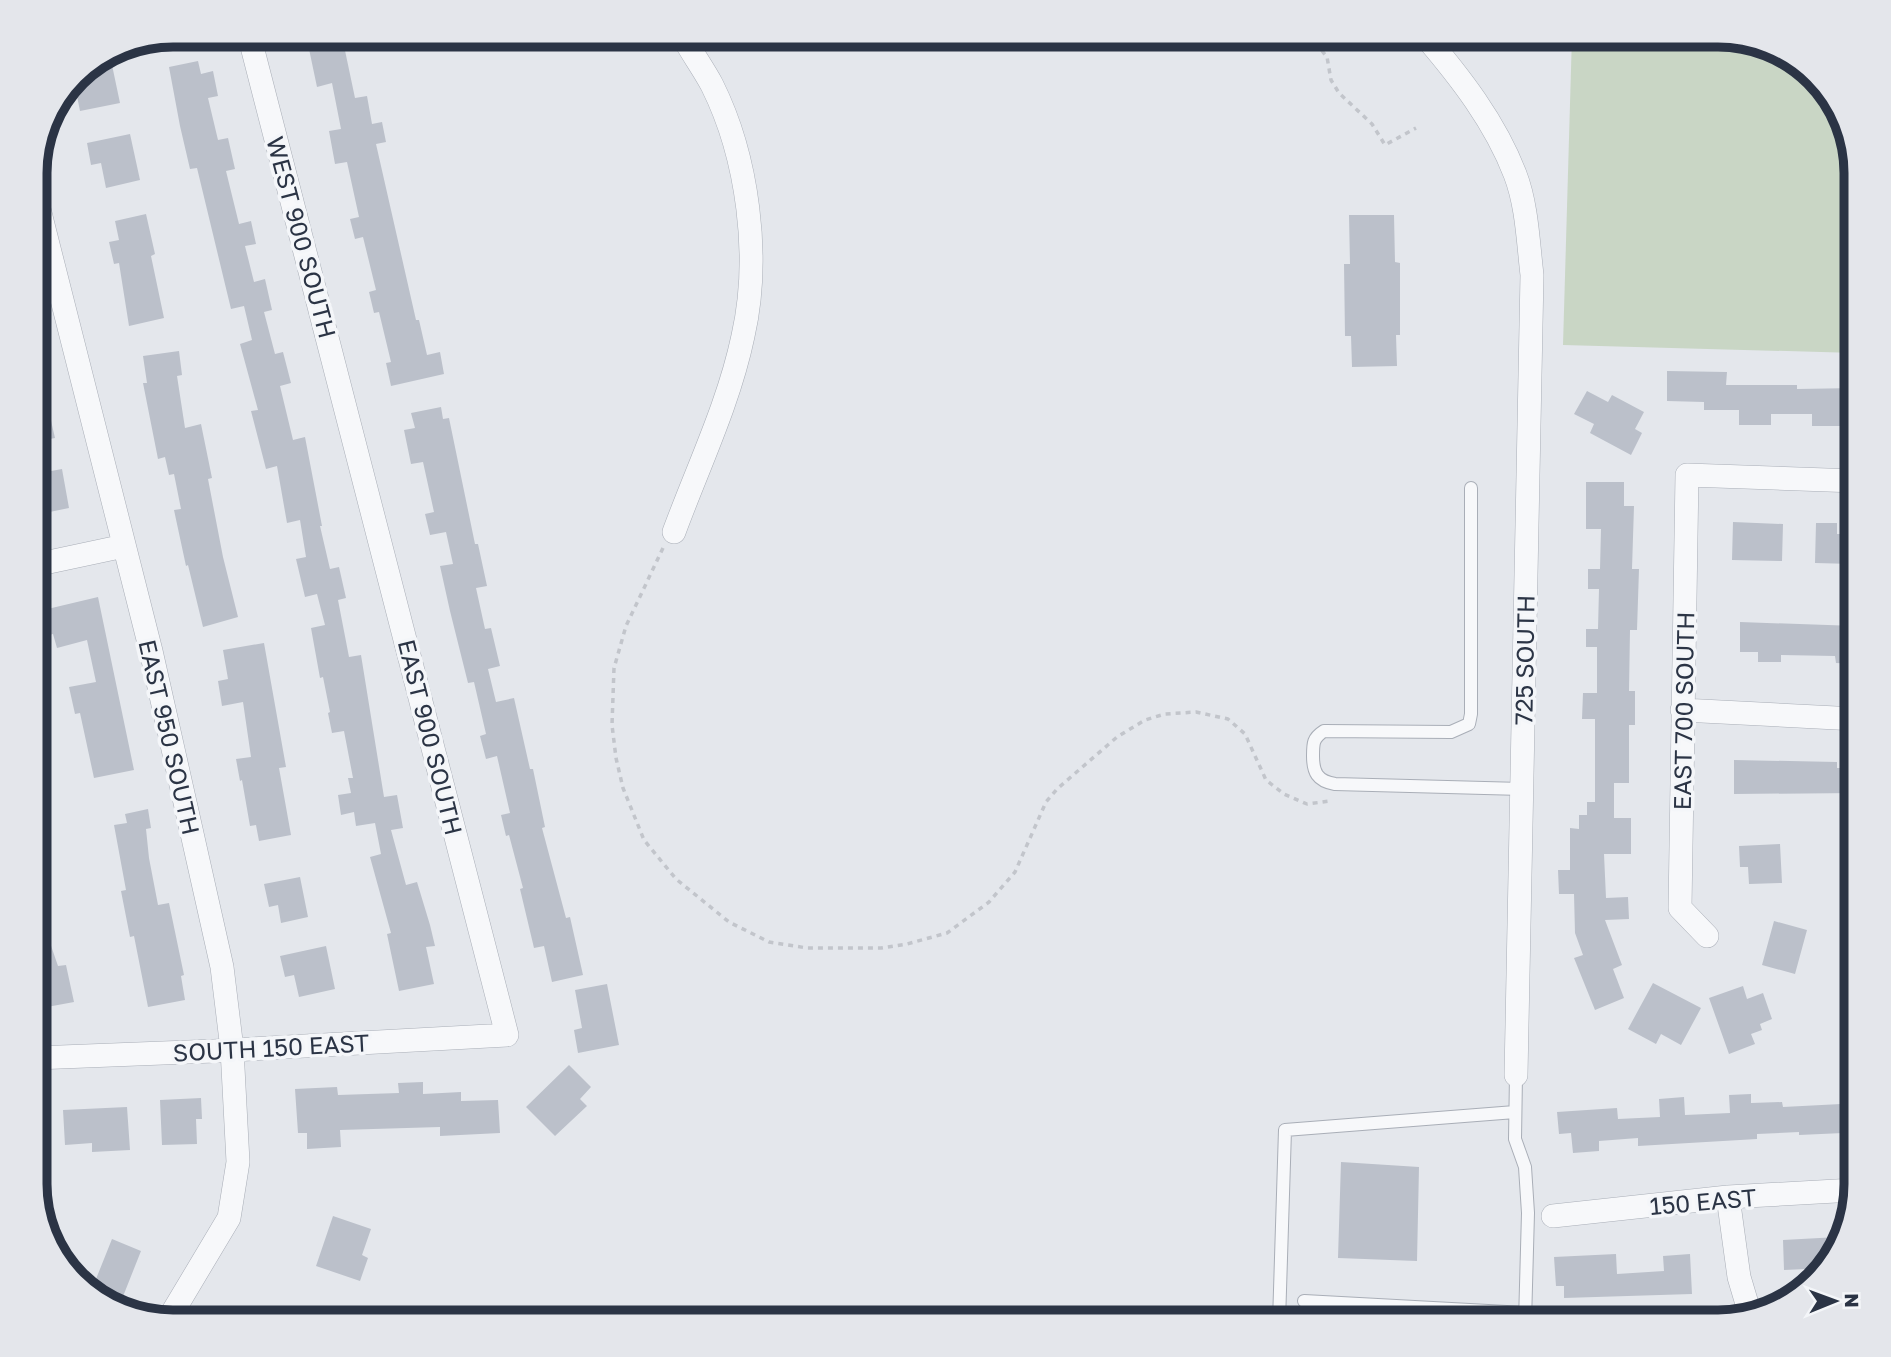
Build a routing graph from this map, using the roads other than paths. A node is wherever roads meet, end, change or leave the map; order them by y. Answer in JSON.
{"nodes":[{"id":1,"x":252,"y":47,"type":"edge"},
{"id":2,"x":688,"y":47,"type":"edge"},
{"id":3,"x":1434,"y":47,"type":"edge"},
{"id":4,"x":48,"y":244,"type":"edge"},
{"id":5,"x":355,"y":439,"type":"joint"},
{"id":6,"x":1844,"y":481,"type":"edge"},
{"id":7,"x":1471,"y":488,"type":"dead end"},
{"id":8,"x":674,"y":532,"type":"road end"},
{"id":9,"x":124,"y":546,"type":"junction"},
{"id":10,"x":48,"y":562,"type":"edge"},
{"id":11,"x":1682,"y":710,"type":"junction"},
{"id":12,"x":1844,"y":718,"type":"edge"},
{"id":13,"x":1521,"y":789,"type":"junction"},
{"id":14,"x":1707,"y":936,"type":"dead end"},
{"id":15,"x":507,"y":1035,"type":"joint"},
{"id":16,"x":232,"y":1049,"type":"junction"},
{"id":17,"x":48,"y":1057,"type":"edge"},
{"id":18,"x":1516,"y":1075,"type":"joint"},
{"id":19,"x":1515,"y":1112,"type":"junction"},
{"id":20,"x":1843,"y":1191,"type":"edge"},
{"id":21,"x":1728,"y":1197,"type":"junction"},
{"id":22,"x":1553,"y":1216,"type":"dead end"},
{"id":23,"x":1304,"y":1301,"type":"dead end"},
{"id":24,"x":1748,"y":1306,"type":"edge"},
{"id":25,"x":174,"y":1310,"type":"edge"},
{"id":26,"x":1279,"y":1310,"type":"edge"},
{"id":27,"x":1428,"y":1310,"type":"edge"},
{"id":28,"x":1525,"y":1310,"type":"edge"}],
"edges":[{"from":1,"to":5,"type":"street","name":"WEST 900 SOUTH"},
{"from":2,"to":8,"type":"street"},
{"from":3,"to":13,"type":"street","name":"725 SOUTH"},
{"from":4,"to":9,"type":"street","name":"EAST 950 SOUTH"},
{"from":5,"to":15,"type":"street","name":"EAST 900 SOUTH"},
{"from":6,"to":11,"type":"street","name":"EAST 700 SOUTH"},
{"from":7,"to":13,"type":"lane"},
{"from":9,"to":10,"type":"street"},
{"from":9,"to":16,"type":"street","name":"EAST 950 SOUTH"},
{"from":11,"to":12,"type":"street"},
{"from":11,"to":14,"type":"street","name":"EAST 700 SOUTH"},
{"from":13,"to":18,"type":"street","name":"725 SOUTH"},
{"from":15,"to":16,"type":"street","name":"SOUTH 150 EAST"},
{"from":16,"to":17,"type":"street","name":"SOUTH 150 EAST"},
{"from":16,"to":25,"type":"street","name":"EAST 950 SOUTH"},
{"from":18,"to":19,"type":"lane","name":"725 SOUTH"},
{"from":19,"to":26,"type":"lane"},
{"from":19,"to":28,"type":"lane","name":"725 SOUTH"},
{"from":20,"to":21,"type":"street","name":"150 EAST"},
{"from":21,"to":22,"type":"street","name":"150 EAST"},
{"from":21,"to":24,"type":"street"},
{"from":23,"to":27,"type":"lane"}]}
